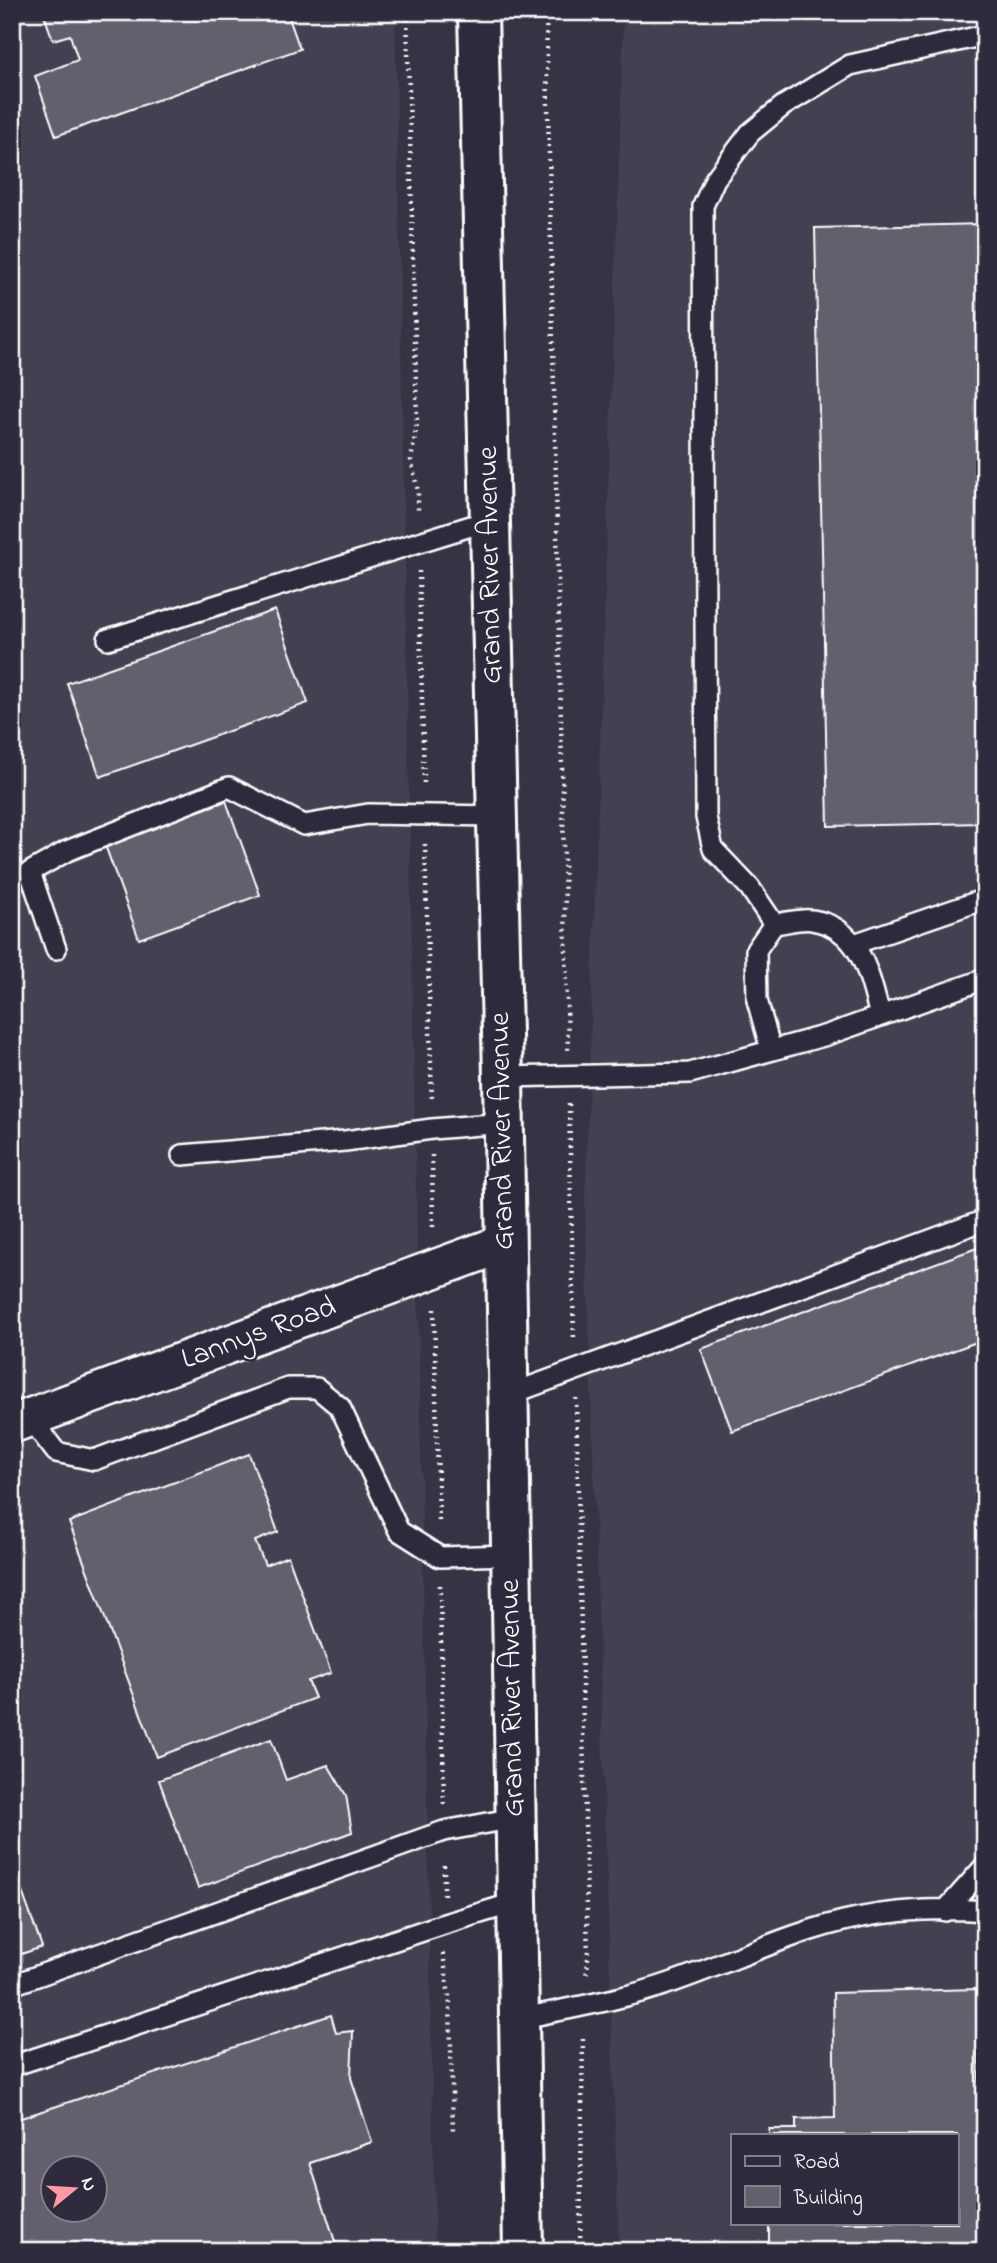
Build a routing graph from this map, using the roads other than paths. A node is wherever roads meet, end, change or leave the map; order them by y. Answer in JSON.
{"nodes":[{"id":1,"x":478,"y":12,"type":"edge"},
{"id":2,"x":985,"y":35,"type":"edge"},
{"id":3,"x":490,"y":520,"type":"junction"},
{"id":4,"x":108,"y":639,"type":"dead end"},
{"id":5,"x":496,"y":816,"type":"junction"},
{"id":6,"x":985,"y":899,"type":"edge"},
{"id":7,"x":774,"y":924,"type":"junction"},
{"id":8,"x":854,"y":944,"type":"junction"},
{"id":9,"x":56,"y":949,"type":"dead end"},
{"id":10,"x":985,"y":979,"type":"edge"},
{"id":11,"x":880,"y":1016,"type":"junction"},
{"id":12,"x":771,"y":1050,"type":"junction"},
{"id":13,"x":503,"y":1077,"type":"junction"},
{"id":14,"x":503,"y":1123,"type":"junction"},
{"id":15,"x":182,"y":1155,"type":"dead end"},
{"id":16,"x":985,"y":1220,"type":"edge"},
{"id":17,"x":505,"y":1243,"type":"junction"},
{"id":18,"x":508,"y":1395,"type":"junction"},
{"id":19,"x":21,"y":1421,"type":"edge"},
{"id":20,"x":511,"y":1555,"type":"junction"},
{"id":21,"x":515,"y":1818,"type":"junction"},
{"id":22,"x":985,"y":1866,"type":"edge"},
{"id":23,"x":517,"y":1902,"type":"junction"},
{"id":24,"x":945,"y":1911,"type":"junction"},
{"id":25,"x":985,"y":1911,"type":"edge"},
{"id":26,"x":12,"y":1985,"type":"edge"},
{"id":27,"x":519,"y":2019,"type":"junction"},
{"id":28,"x":12,"y":2066,"type":"edge"},
{"id":29,"x":523,"y":2251,"type":"edge"}],
"edges":[{"from":1,"to":3,"type":"main road","name":"Grand River Avenue"},
{"from":2,"to":7,"type":"lane"},
{"from":3,"to":4,"type":"lane"},
{"from":3,"to":5,"type":"main road","name":"Grand River Avenue"},
{"from":5,"to":9,"type":"lane"},
{"from":5,"to":13,"type":"main road","name":"Grand River Avenue"},
{"from":6,"to":8,"type":"lane"},
{"from":7,"to":8,"type":"lane"},
{"from":7,"to":12,"type":"lane"},
{"from":8,"to":11,"type":"lane"},
{"from":10,"to":11,"type":"lane"},
{"from":11,"to":12,"type":"lane"},
{"from":12,"to":13,"type":"lane"},
{"from":13,"to":14,"type":"main road","name":"Grand River Avenue"},
{"from":14,"to":15,"type":"lane"},
{"from":14,"to":17,"type":"main road","name":"Grand River Avenue"},
{"from":16,"to":18,"type":"lane"},
{"from":17,"to":18,"type":"main road","name":"Grand River Avenue"},
{"from":17,"to":19,"type":"street","name":"Lannys Road"},
{"from":18,"to":20,"type":"main road","name":"Grand River Avenue"},
{"from":19,"to":20,"type":"lane"},
{"from":20,"to":21,"type":"main road","name":"Grand River Avenue"},
{"from":21,"to":23,"type":"main road","name":"Grand River Avenue"},
{"from":21,"to":26,"type":"lane"},
{"from":22,"to":24,"type":"lane"},
{"from":23,"to":27,"type":"main road","name":"Grand River Avenue"},
{"from":23,"to":28,"type":"lane"},
{"from":24,"to":25,"type":"lane"},
{"from":24,"to":27,"type":"lane"},
{"from":27,"to":29,"type":"main road","name":"Grand River Avenue"}]}
